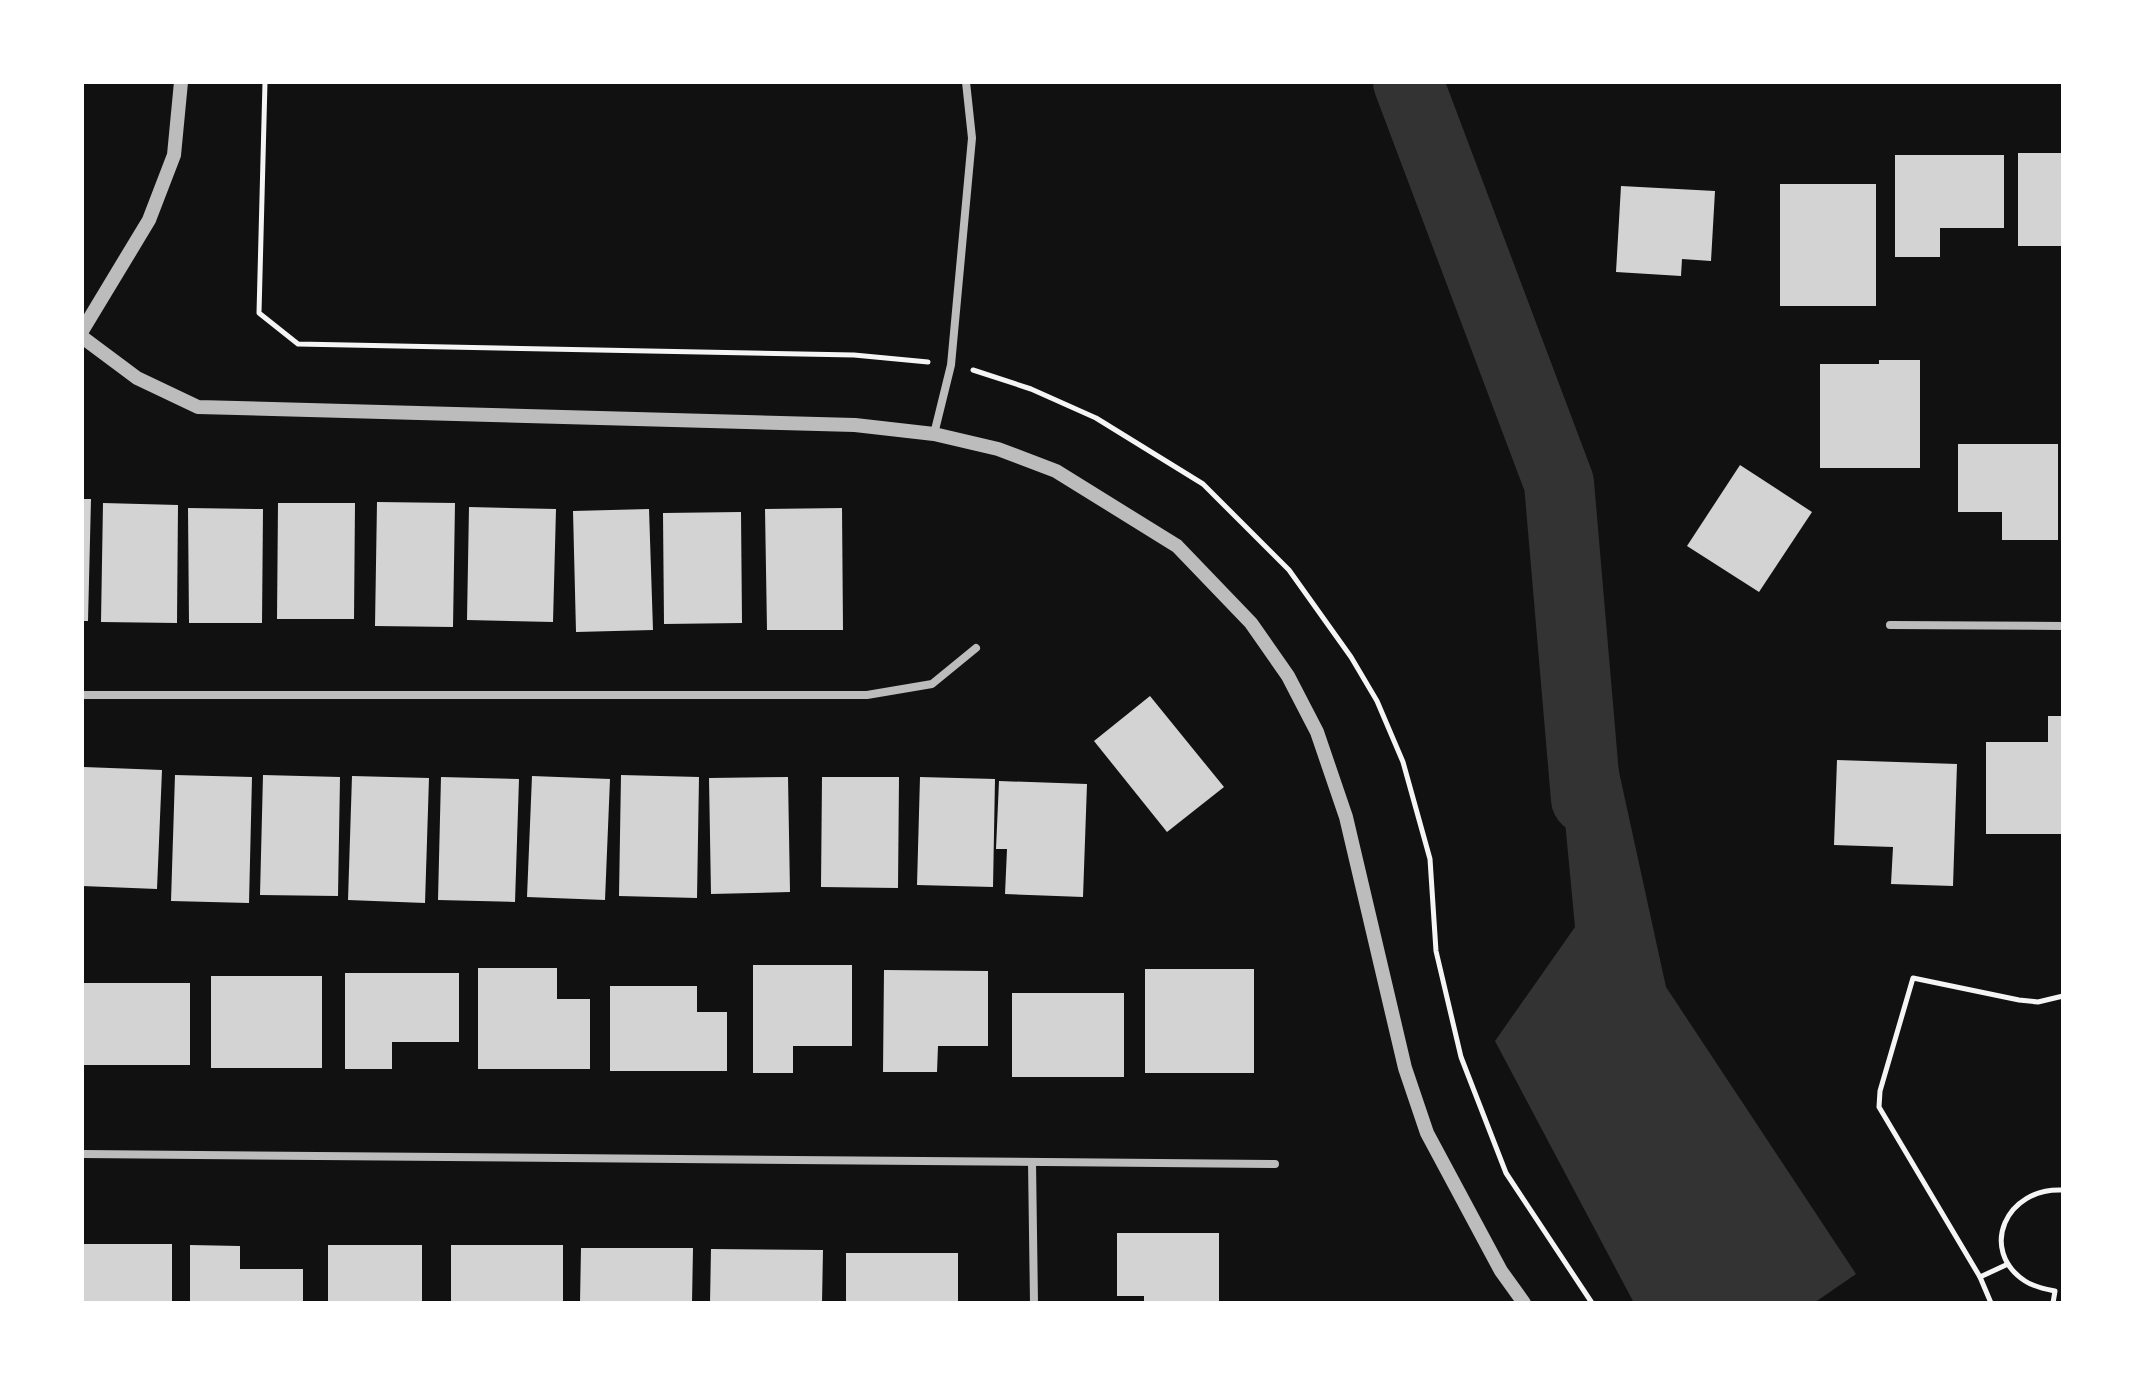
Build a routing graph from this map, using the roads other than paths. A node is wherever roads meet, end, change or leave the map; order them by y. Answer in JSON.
{"nodes":[{"id":1,"x":181,"y":82,"type":"edge"},
{"id":2,"x":966,"y":82,"type":"edge"},
{"id":3,"x":82,"y":334,"type":"edge"},
{"id":4,"x":934,"y":434,"type":"junction"},
{"id":5,"x":1890,"y":625,"type":"dead end"},
{"id":6,"x":2063,"y":626,"type":"edge"},
{"id":7,"x":976,"y":648,"type":"dead end"},
{"id":8,"x":82,"y":695,"type":"edge"},
{"id":9,"x":82,"y":1154,"type":"edge"},
{"id":10,"x":1032,"y":1162,"type":"junction"},
{"id":11,"x":1275,"y":1164,"type":"dead end"},
{"id":12,"x":1034,"y":1303,"type":"edge"},
{"id":13,"x":1524,"y":1303,"type":"edge"}],
"edges":[{"from":1,"to":3,"type":"street"},
{"from":2,"to":4,"type":"street"},
{"from":3,"to":4,"type":"street"},
{"from":4,"to":13,"type":"street"},
{"from":5,"to":6,"type":"street"},
{"from":7,"to":8,"type":"street"},
{"from":9,"to":10,"type":"street"},
{"from":10,"to":11,"type":"street"},
{"from":10,"to":12,"type":"street"}]}
